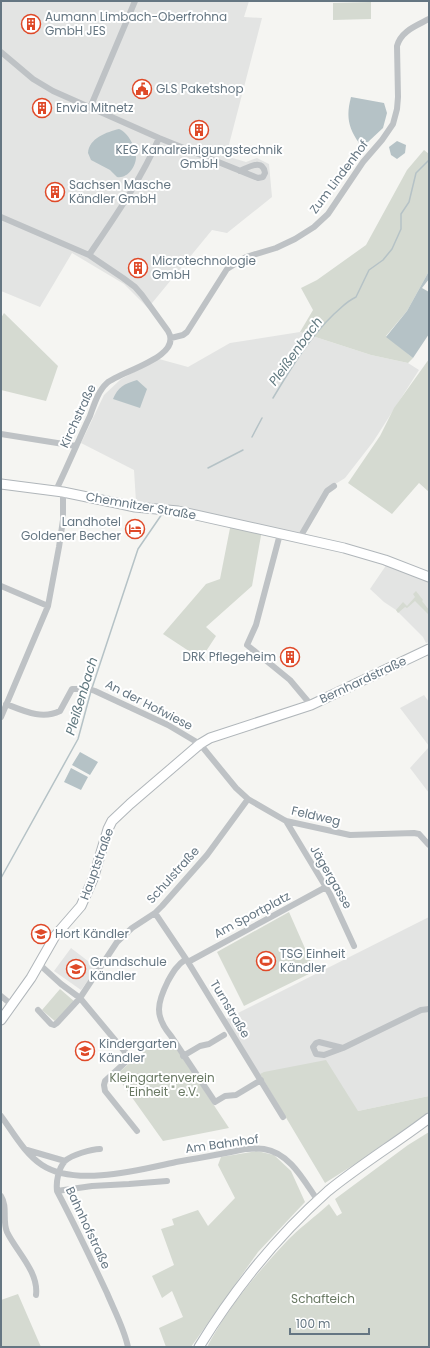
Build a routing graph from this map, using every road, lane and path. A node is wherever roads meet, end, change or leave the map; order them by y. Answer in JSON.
{"nodes":[{"id":1,"x":135,"y":1,"type":"edge"},
{"id":2,"x":429,"y":19,"type":"edge"},
{"id":3,"x":1,"y":52,"type":"edge"},
{"id":4,"x":90,"y":108,"type":"junction"},
{"id":5,"x":159,"y":138,"type":"junction"},
{"id":6,"x":240,"y":171,"type":"dead end"},
{"id":7,"x":1,"y":217,"type":"edge"},
{"id":8,"x":89,"y":256,"type":"junction"},
{"id":9,"x":171,"y":338,"type":"junction"},
{"id":10,"x":1,"y":434,"type":"edge"},
{"id":11,"x":76,"y":446,"type":"junction"},
{"id":12,"x":1,"y":484,"type":"edge"},
{"id":13,"x":334,"y":486,"type":"dead end"},
{"id":14,"x":61,"y":492,"type":"junction"},
{"id":15,"x":280,"y":534,"type":"junction"},
{"id":16,"x":299,"y":539,"type":"junction"},
{"id":17,"x":429,"y":577,"type":"edge"},
{"id":18,"x":1,"y":586,"type":"edge"},
{"id":19,"x":48,"y":606,"type":"junction"},
{"id":20,"x":429,"y":649,"type":"edge"},
{"id":21,"x":6,"y":704,"type":"junction"},
{"id":22,"x":311,"y":705,"type":"junction"},
{"id":23,"x":1,"y":717,"type":"edge"},
{"id":24,"x":200,"y":744,"type":"junction"},
{"id":25,"x":248,"y":799,"type":"junction"},
{"id":26,"x":286,"y":821,"type":"junction"},
{"id":27,"x":429,"y":845,"type":"edge"},
{"id":28,"x":326,"y":887,"type":"junction"},
{"id":29,"x":155,"y":913,"type":"junction"},
{"id":30,"x":354,"y":946,"type":"dead end"},
{"id":31,"x":187,"y":961,"type":"junction"},
{"id":32,"x":39,"y":964,"type":"junction"},
{"id":33,"x":1,"y":996,"type":"edge"},
{"id":34,"x":80,"y":998,"type":"junction"},
{"id":35,"x":12,"y":1005,"type":"junction"},
{"id":36,"x":429,"y":1009,"type":"edge"},
{"id":37,"x":38,"y":1010,"type":"dead end"},
{"id":38,"x":1,"y":1020,"type":"edge"},
{"id":39,"x":224,"y":1035,"type":"dead end"},
{"id":40,"x":344,"y":1048,"type":"dead end"},
{"id":41,"x":183,"y":1056,"type":"junction"},
{"id":42,"x":261,"y":1080,"type":"junction"},
{"id":43,"x":1,"y":1116,"type":"edge"},
{"id":44,"x":283,"y":1117,"type":"dead end"},
{"id":45,"x":429,"y":1118,"type":"edge"},
{"id":46,"x":137,"y":1131,"type":"dead end"},
{"id":47,"x":100,"y":1149,"type":"dead end"},
{"id":48,"x":26,"y":1150,"type":"junction"},
{"id":49,"x":65,"y":1161,"type":"junction"},
{"id":50,"x":59,"y":1172,"type":"junction"},
{"id":51,"x":106,"y":1174,"type":"junction"},
{"id":52,"x":167,"y":1180,"type":"dead end"},
{"id":53,"x":110,"y":1184,"type":"junction"},
{"id":54,"x":57,"y":1191,"type":"junction"},
{"id":55,"x":1,"y":1196,"type":"edge"},
{"id":56,"x":318,"y":1201,"type":"junction"},
{"id":57,"x":36,"y":1295,"type":"dead end"},
{"id":58,"x":128,"y":1347,"type":"edge"},
{"id":59,"x":199,"y":1347,"type":"edge"}],
"edges":[{"from":1,"to":4,"type":"street"},
{"from":2,"to":9,"type":"street","name":"Zum Lindenhof"},
{"from":3,"to":4,"type":"street"},
{"from":4,"to":5,"type":"street"},
{"from":5,"to":6,"type":"street"},
{"from":5,"to":8,"type":"street"},
{"from":7,"to":8,"type":"street"},
{"from":8,"to":9,"type":"street"},
{"from":9,"to":11,"type":"street","name":"Kirchstraße"},
{"from":10,"to":11,"type":"street"},
{"from":11,"to":14,"type":"street","name":"Kirchstraße"},
{"from":12,"to":14,"type":"main road","name":"Chemnitzer Straße"},
{"from":13,"to":16,"type":"street"},
{"from":14,"to":15,"type":"main road","name":"Chemnitzer Straße"},
{"from":14,"to":19,"type":"street","name":"Kirchstraße"},
{"from":15,"to":16,"type":"main road","name":"Chemnitzer Straße"},
{"from":15,"to":22,"type":"street","name":"Bernhardstraße"},
{"from":16,"to":17,"type":"main road","name":"Chemnitzer Straße"},
{"from":18,"to":19,"type":"street"},
{"from":19,"to":21,"type":"street","name":"Kirchstraße"},
{"from":20,"to":22,"type":"main road","name":"Bernhardstraße"},
{"from":21,"to":23,"type":"street","name":"Kirchstraße"},
{"from":21,"to":24,"type":"street","name":"An der Hofwiese"},
{"from":22,"to":24,"type":"main road","name":"Hauptstraße"},
{"from":24,"to":25,"type":"street","name":"Feldweg"},
{"from":24,"to":32,"type":"main road","name":"Hauptstraße"},
{"from":25,"to":26,"type":"street","name":"Feldweg"},
{"from":25,"to":29,"type":"street","name":"Schulstraße"},
{"from":26,"to":27,"type":"street","name":"Feldweg"},
{"from":26,"to":28,"type":"street","name":"Jägergasse"},
{"from":28,"to":30,"type":"street","name":"Jägergasse"},
{"from":28,"to":31,"type":"street","name":"Am Sportplatz"},
{"from":29,"to":31,"type":"street","name":"Turnstraße"},
{"from":29,"to":34,"type":"street","name":"Schulstraße"},
{"from":31,"to":41,"type":"street","name":"Am Sportplatz"},
{"from":31,"to":42,"type":"street","name":"Turnstraße"},
{"from":32,"to":34,"type":"street"},
{"from":32,"to":35,"type":"main road","name":"Hauptstraße"},
{"from":33,"to":35,"type":"street"},
{"from":34,"to":37,"type":"street","name":"Schulstraße"},
{"from":34,"to":46,"type":"street"},
{"from":35,"to":38,"type":"main road","name":"Hauptstraße"},
{"from":36,"to":40,"type":"street"},
{"from":39,"to":41,"type":"street"},
{"from":41,"to":42,"type":"street"},
{"from":42,"to":44,"type":"street","name":"Turnstraße"},
{"from":43,"to":48,"type":"street","name":"Bahnhofstraße"},
{"from":45,"to":56,"type":"main road"},
{"from":47,"to":49,"type":"street"},
{"from":48,"to":49,"type":"street"},
{"from":48,"to":50,"type":"street","name":"Bahnhofstraße"},
{"from":49,"to":50,"type":"street"},
{"from":50,"to":51,"type":"street","name":"Am Bahnhof"},
{"from":50,"to":54,"type":"street","name":"Bahnhofstraße"},
{"from":51,"to":53,"type":"street"},
{"from":51,"to":56,"type":"street","name":"Am Bahnhof"},
{"from":52,"to":53,"type":"street"},
{"from":53,"to":54,"type":"street"},
{"from":54,"to":58,"type":"street","name":"Bahnhofstraße"},
{"from":55,"to":57,"type":"street"},
{"from":56,"to":59,"type":"main road"}]}
